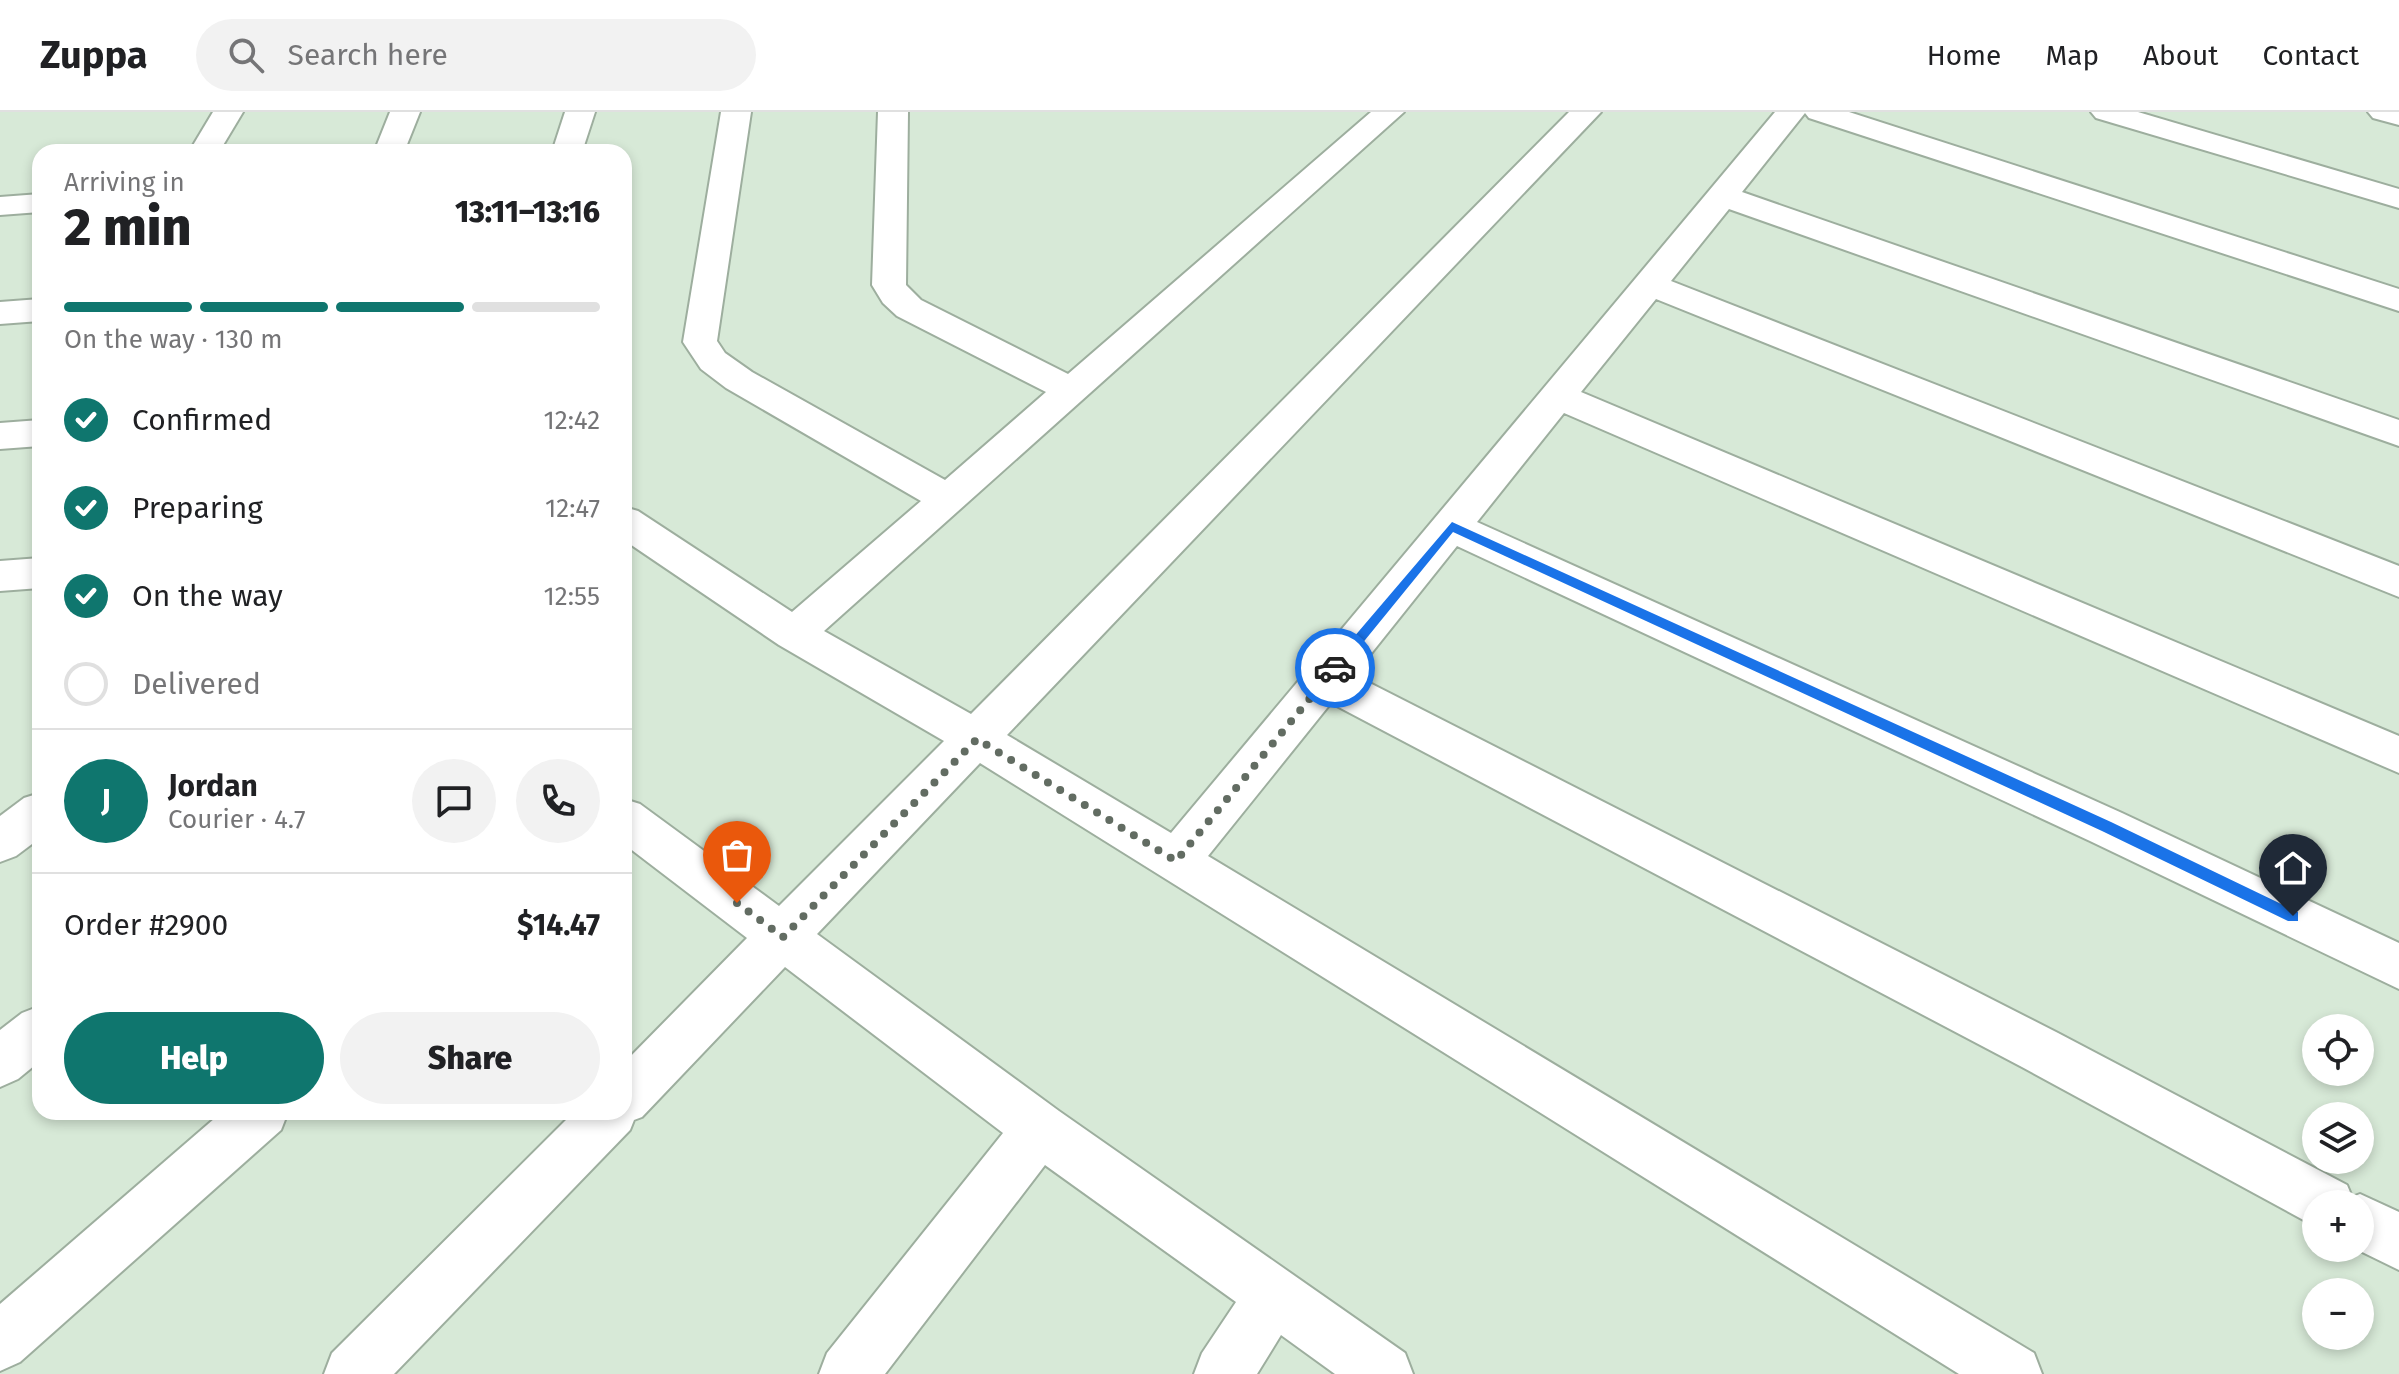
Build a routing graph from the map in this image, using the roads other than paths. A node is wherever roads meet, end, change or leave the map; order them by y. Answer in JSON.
{"nodes":[{"id":1,"x":228,"y":112,"type":"edge"},
{"id":2,"x":405,"y":112,"type":"edge"},
{"id":3,"x":580,"y":112,"type":"edge"},
{"id":4,"x":736,"y":112,"type":"edge"},
{"id":5,"x":893,"y":112,"type":"edge"},
{"id":6,"x":1389,"y":112,"type":"edge"},
{"id":7,"x":1586,"y":112,"type":"edge"},
{"id":8,"x":1791,"y":112,"type":"edge"},
{"id":9,"x":1819,"y":112,"type":"edge"},
{"id":10,"x":2106,"y":112,"type":"edge"},
{"id":11,"x":2383,"y":112,"type":"edge"},
{"id":12,"x":2399,"y":116,"type":"edge"},
{"id":13,"x":209,"y":144,"type":"edge"},
{"id":14,"x":392,"y":144,"type":"edge"},
{"id":15,"x":570,"y":144,"type":"edge"},
{"id":16,"x":1722,"y":196,"type":"junction"},
{"id":17,"x":2399,"y":199,"type":"edge"},
{"id":18,"x":32,"y":204,"type":"edge"},
{"id":19,"x":0,"y":206,"type":"edge"},
{"id":20,"x":1650,"y":285,"type":"junction"},
{"id":21,"x":2399,"y":300,"type":"edge"},
{"id":22,"x":32,"y":311,"type":"edge"},
{"id":23,"x":0,"y":313,"type":"edge"},
{"id":24,"x":1071,"y":390,"type":"junction"},
{"id":25,"x":1558,"y":396,"type":"junction"},
{"id":26,"x":2399,"y":433,"type":"edge"},
{"id":27,"x":32,"y":434,"type":"edge"},
{"id":28,"x":0,"y":436,"type":"edge"},
{"id":29,"x":948,"y":499,"type":"junction"},
{"id":30,"x":632,"y":526,"type":"edge"},
{"id":31,"x":1452,"y":527,"type":"junction"},
{"id":32,"x":32,"y":574,"type":"edge"},
{"id":33,"x":0,"y":576,"type":"edge"},
{"id":34,"x":2399,"y":582,"type":"edge"},
{"id":35,"x":794,"y":634,"type":"junction"},
{"id":36,"x":1325,"y":680,"type":"junction"},
{"id":37,"x":977,"y":739,"type":"junction"},
{"id":38,"x":2399,"y":755,"type":"edge"},
{"id":39,"x":32,"y":818,"type":"edge"},
{"id":40,"x":632,"y":824,"type":"edge"},
{"id":41,"x":0,"y":842,"type":"edge"},
{"id":42,"x":1176,"y":861,"type":"junction"},
{"id":43,"x":783,"y":937,"type":"junction"},
{"id":44,"x":2399,"y":967,"type":"edge"},
{"id":45,"x":32,"y":1036,"type":"edge"},
{"id":46,"x":0,"y":1062,"type":"edge"},
{"id":47,"x":632,"y":1091,"type":"edge"},
{"id":48,"x":253,"y":1120,"type":"edge"},
{"id":49,"x":603,"y":1120,"type":"edge"},
{"id":50,"x":1040,"y":1129,"type":"junction"},
{"id":51,"x":2302,"y":1190,"type":"edge"},
{"id":52,"x":2374,"y":1229,"type":"edge"},
{"id":53,"x":2399,"y":1242,"type":"edge"},
{"id":54,"x":1274,"y":1294,"type":"junction"},
{"id":55,"x":0,"y":1342,"type":"edge"},
{"id":56,"x":353,"y":1374,"type":"edge"},
{"id":57,"x":848,"y":1374,"type":"edge"},
{"id":58,"x":1223,"y":1374,"type":"edge"},
{"id":59,"x":1384,"y":1374,"type":"edge"},
{"id":60,"x":2013,"y":1374,"type":"edge"}],
"edges":[{"from":1,"to":13,"type":"street"},
{"from":2,"to":14,"type":"street"},
{"from":3,"to":15,"type":"street"},
{"from":4,"to":29,"type":"street"},
{"from":5,"to":24,"type":"street"},
{"from":6,"to":24,"type":"street"},
{"from":7,"to":37,"type":"street"},
{"from":8,"to":16,"type":"street"},
{"from":9,"to":21,"type":"street"},
{"from":10,"to":17,"type":"street"},
{"from":11,"to":12,"type":"street"},
{"from":16,"to":20,"type":"street"},
{"from":16,"to":26,"type":"street"},
{"from":18,"to":19,"type":"street"},
{"from":20,"to":25,"type":"street"},
{"from":20,"to":34,"type":"street"},
{"from":22,"to":23,"type":"street"},
{"from":24,"to":29,"type":"street"},
{"from":25,"to":31,"type":"street"},
{"from":25,"to":38,"type":"street"},
{"from":27,"to":28,"type":"street"},
{"from":29,"to":35,"type":"street"},
{"from":30,"to":35,"type":"street"},
{"from":31,"to":36,"type":"street"},
{"from":31,"to":44,"type":"street"},
{"from":32,"to":33,"type":"street"},
{"from":35,"to":37,"type":"street"},
{"from":36,"to":42,"type":"street"},
{"from":36,"to":51,"type":"street"},
{"from":37,"to":42,"type":"street"},
{"from":37,"to":43,"type":"street"},
{"from":39,"to":41,"type":"street"},
{"from":40,"to":43,"type":"street"},
{"from":42,"to":60,"type":"street"},
{"from":43,"to":47,"type":"street"},
{"from":43,"to":50,"type":"street"},
{"from":45,"to":46,"type":"street"},
{"from":48,"to":55,"type":"street"},
{"from":49,"to":56,"type":"street"},
{"from":50,"to":54,"type":"street"},
{"from":50,"to":57,"type":"street"},
{"from":52,"to":53,"type":"street"},
{"from":54,"to":58,"type":"street"},
{"from":54,"to":59,"type":"street"}]}
